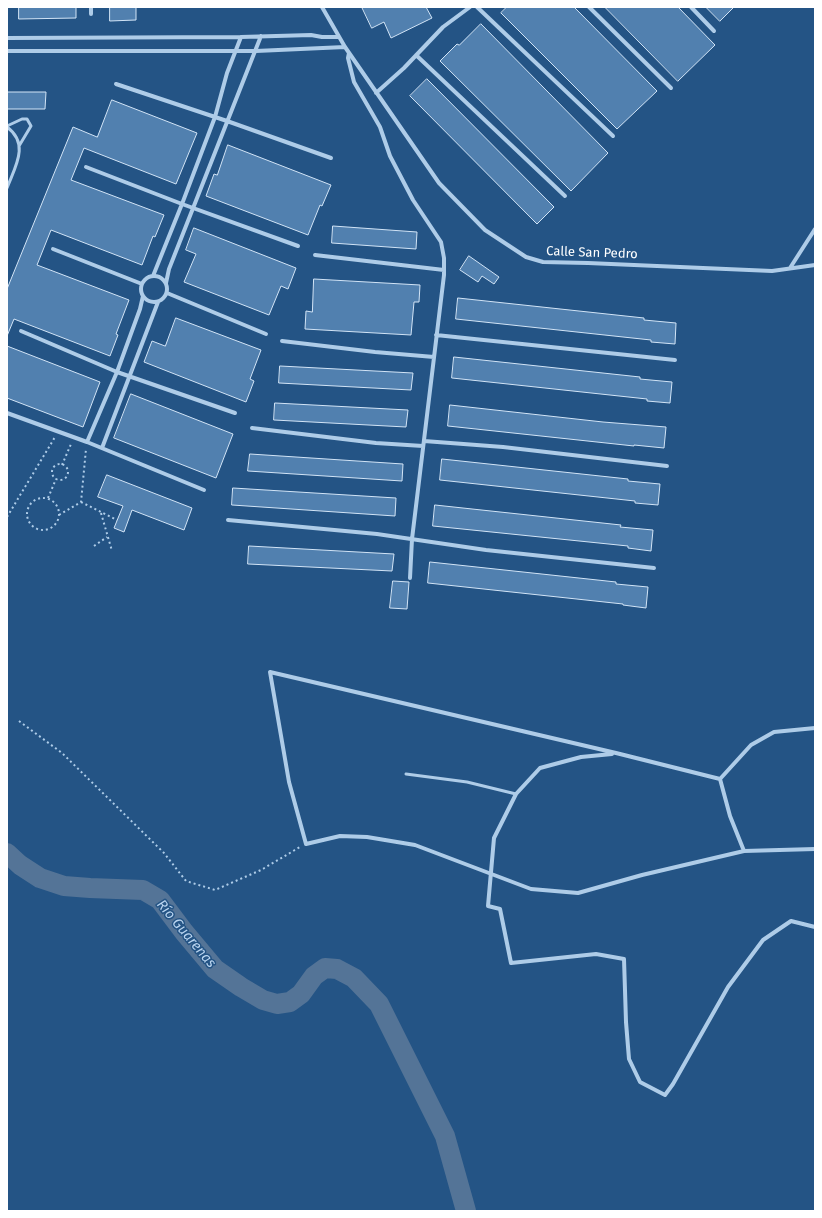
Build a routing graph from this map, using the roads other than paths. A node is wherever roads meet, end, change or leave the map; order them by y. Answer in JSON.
{"nodes":[{"id":1,"x":91,"y":7,"type":"edge"},
{"id":2,"x":322,"y":7,"type":"edge"},
{"id":3,"x":470,"y":7,"type":"edge"},
{"id":4,"x":477,"y":7,"type":"edge"},
{"id":5,"x":589,"y":7,"type":"edge"},
{"id":6,"x":691,"y":7,"type":"edge"},
{"id":7,"x":91,"y":14,"type":"dead end"},
{"id":8,"x":714,"y":30,"type":"dead end"},
{"id":9,"x":261,"y":36,"type":"junction"},
{"id":10,"x":241,"y":37,"type":"junction"},
{"id":11,"x":338,"y":37,"type":"junction"},
{"id":12,"x":7,"y":38,"type":"edge"},
{"id":13,"x":345,"y":47,"type":"junction"},
{"id":14,"x":236,"y":50,"type":"junction"},
{"id":15,"x":256,"y":51,"type":"junction"},
{"id":16,"x":7,"y":52,"type":"edge"},
{"id":17,"x":349,"y":53,"type":"junction"},
{"id":18,"x":416,"y":55,"type":"junction"},
{"id":19,"x":116,"y":84,"type":"dead end"},
{"id":20,"x":671,"y":88,"type":"dead end"},
{"id":21,"x":376,"y":93,"type":"junction"},
{"id":22,"x":215,"y":117,"type":"junction"},
{"id":23,"x":227,"y":121,"type":"junction"},
{"id":24,"x":7,"y":127,"type":"edge"},
{"id":25,"x":613,"y":136,"type":"dead end"},
{"id":26,"x":19,"y":146,"type":"junction"},
{"id":27,"x":331,"y":158,"type":"dead end"},
{"id":28,"x":86,"y":167,"type":"dead end"},
{"id":29,"x":7,"y":188,"type":"edge"},
{"id":30,"x":564,"y":196,"type":"dead end"},
{"id":31,"x":182,"y":204,"type":"junction"},
{"id":32,"x":194,"y":208,"type":"junction"},
{"id":33,"x":815,"y":229,"type":"edge"},
{"id":34,"x":298,"y":246,"type":"dead end"},
{"id":35,"x":53,"y":249,"type":"dead end"},
{"id":36,"x":315,"y":255,"type":"dead end"},
{"id":37,"x":815,"y":265,"type":"edge"},
{"id":38,"x":790,"y":268,"type":"junction"},
{"id":39,"x":444,"y":270,"type":"junction"},
{"id":40,"x":152,"y":276,"type":"junction"},
{"id":41,"x":166,"y":283,"type":"junction"},
{"id":42,"x":142,"y":284,"type":"junction"},
{"id":43,"x":167,"y":292,"type":"junction"},
{"id":44,"x":143,"y":296,"type":"junction"},
{"id":45,"x":158,"y":302,"type":"junction"},
{"id":46,"x":21,"y":331,"type":"dead end"},
{"id":47,"x":266,"y":334,"type":"dead end"},
{"id":48,"x":436,"y":335,"type":"junction"},
{"id":49,"x":282,"y":341,"type":"dead end"},
{"id":50,"x":434,"y":357,"type":"junction"},
{"id":51,"x":675,"y":360,"type":"dead end"},
{"id":52,"x":117,"y":372,"type":"junction"},
{"id":53,"x":130,"y":377,"type":"junction"},
{"id":54,"x":7,"y":413,"type":"edge"},
{"id":55,"x":235,"y":413,"type":"dead end"},
{"id":56,"x":252,"y":428,"type":"dead end"},
{"id":57,"x":424,"y":441,"type":"junction"},
{"id":58,"x":87,"y":442,"type":"junction"},
{"id":59,"x":423,"y":446,"type":"junction"},
{"id":60,"x":102,"y":448,"type":"junction"},
{"id":61,"x":667,"y":466,"type":"dead end"},
{"id":62,"x":204,"y":490,"type":"dead end"},
{"id":63,"x":228,"y":520,"type":"dead end"},
{"id":64,"x":412,"y":539,"type":"junction"},
{"id":65,"x":654,"y":568,"type":"dead end"},
{"id":66,"x":410,"y":578,"type":"dead end"},
{"id":67,"x":815,"y":728,"type":"edge"},
{"id":68,"x":616,"y":753,"type":"junction"},
{"id":69,"x":406,"y":774,"type":"dead end"},
{"id":70,"x":720,"y":779,"type":"junction"},
{"id":71,"x":516,"y":794,"type":"junction"},
{"id":72,"x":815,"y":849,"type":"edge"},
{"id":73,"x":744,"y":851,"type":"junction"},
{"id":74,"x":490,"y":874,"type":"junction"},
{"id":75,"x":815,"y":927,"type":"edge"}],
"edges":[{"from":1,"to":7,"type":"street"},
{"from":2,"to":11,"type":"street","name":"Calle San Pedro"},
{"from":3,"to":18,"type":"street"},
{"from":4,"to":25,"type":"street"},
{"from":5,"to":20,"type":"street"},
{"from":6,"to":8,"type":"street"},
{"from":9,"to":10,"type":"street"},
{"from":9,"to":11,"type":"street"},
{"from":9,"to":15,"type":"street"},
{"from":10,"to":12,"type":"street"},
{"from":10,"to":14,"type":"street"},
{"from":11,"to":13,"type":"street","name":"Calle San Pedro"},
{"from":13,"to":15,"type":"street"},
{"from":13,"to":17,"type":"street","name":"Calle San Pedro"},
{"from":14,"to":15,"type":"street"},
{"from":14,"to":16,"type":"street"},
{"from":14,"to":22,"type":"street"},
{"from":15,"to":23,"type":"street"},
{"from":17,"to":21,"type":"street","name":"Calle San Pedro"},
{"from":17,"to":39,"type":"street"},
{"from":18,"to":21,"type":"street"},
{"from":18,"to":30,"type":"street"},
{"from":19,"to":22,"type":"street"},
{"from":21,"to":38,"type":"street","name":"Calle San Pedro"},
{"from":22,"to":23,"type":"street"},
{"from":22,"to":31,"type":"street"},
{"from":23,"to":27,"type":"street"},
{"from":23,"to":32,"type":"street"},
{"from":24,"to":26,"type":"lane"},
{"from":24,"to":26,"type":"lane"},
{"from":26,"to":29,"type":"lane"},
{"from":28,"to":31,"type":"street"},
{"from":31,"to":32,"type":"street"},
{"from":31,"to":40,"type":"street"},
{"from":32,"to":34,"type":"street"},
{"from":32,"to":41,"type":"street"},
{"from":33,"to":38,"type":"street"},
{"from":35,"to":42,"type":"street"},
{"from":36,"to":39,"type":"street"},
{"from":37,"to":38,"type":"street","name":"Calle San Pedro"},
{"from":39,"to":48,"type":"street"},
{"from":40,"to":41,"type":"street"},
{"from":40,"to":42,"type":"street"},
{"from":41,"to":43,"type":"street"},
{"from":42,"to":44,"type":"street"},
{"from":43,"to":45,"type":"street"},
{"from":43,"to":47,"type":"street"},
{"from":44,"to":45,"type":"street"},
{"from":44,"to":52,"type":"street"},
{"from":45,"to":53,"type":"street"},
{"from":46,"to":52,"type":"street"},
{"from":48,"to":50,"type":"street"},
{"from":48,"to":51,"type":"street"},
{"from":49,"to":50,"type":"street"},
{"from":50,"to":57,"type":"street"},
{"from":52,"to":53,"type":"street"},
{"from":52,"to":58,"type":"street"},
{"from":53,"to":55,"type":"street"},
{"from":53,"to":60,"type":"street"},
{"from":54,"to":58,"type":"street"},
{"from":56,"to":59,"type":"street"},
{"from":57,"to":59,"type":"street"},
{"from":57,"to":61,"type":"street"},
{"from":58,"to":60,"type":"street"},
{"from":59,"to":64,"type":"street"},
{"from":60,"to":62,"type":"street"},
{"from":63,"to":64,"type":"street"},
{"from":64,"to":65,"type":"street"},
{"from":64,"to":66,"type":"street"},
{"from":67,"to":70,"type":"street"},
{"from":68,"to":70,"type":"street"},
{"from":68,"to":71,"type":"street"},
{"from":68,"to":74,"type":"street"},
{"from":69,"to":71,"type":"lane"},
{"from":70,"to":73,"type":"street"},
{"from":71,"to":74,"type":"street"},
{"from":72,"to":73,"type":"street"},
{"from":73,"to":74,"type":"street"},
{"from":74,"to":75,"type":"street"}]}
